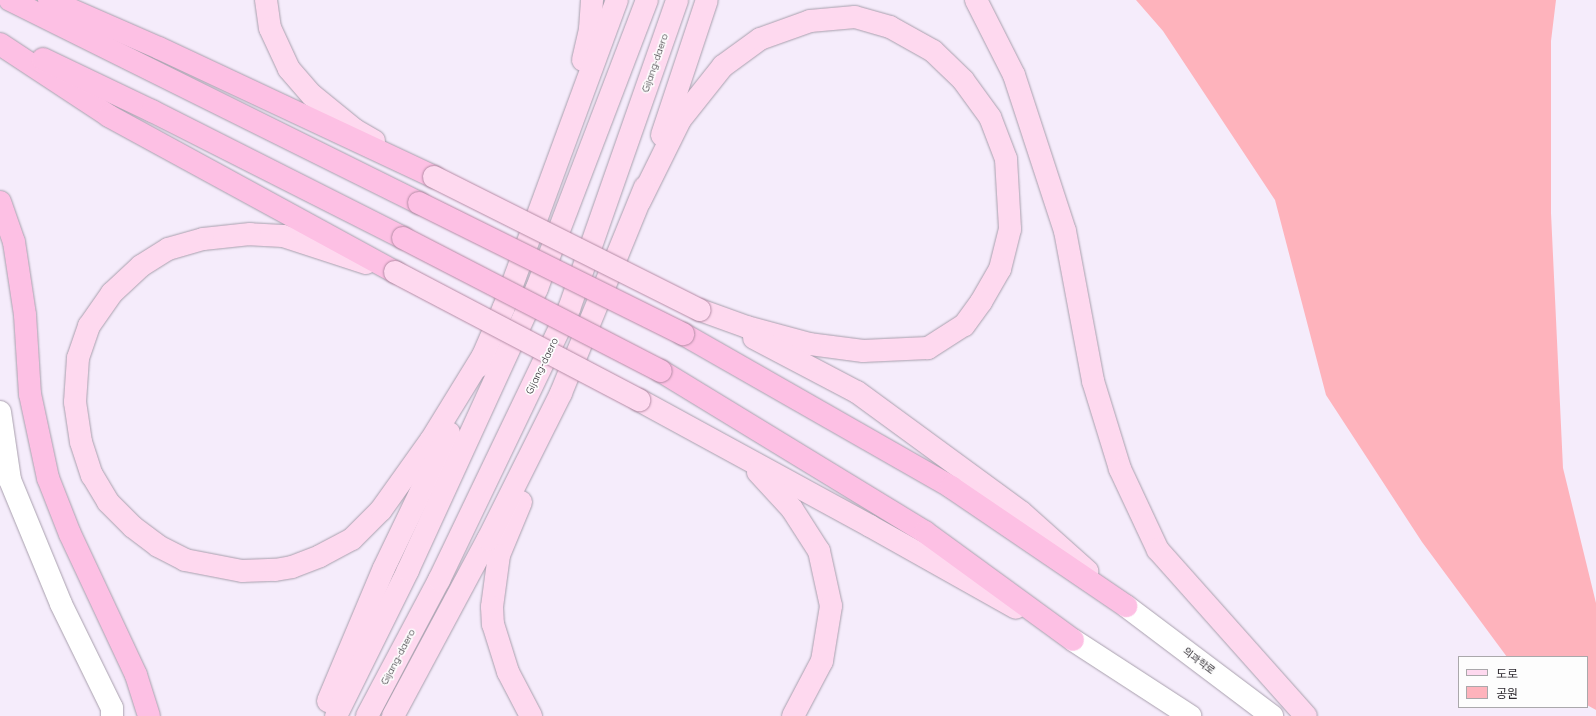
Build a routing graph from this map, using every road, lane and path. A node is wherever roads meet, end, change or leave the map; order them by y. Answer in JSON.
{"nodes":[{"id":1,"x":10,"y":0,"type":"edge"},
{"id":2,"x":49,"y":0,"type":"edge"},
{"id":3,"x":266,"y":0,"type":"edge"},
{"id":4,"x":592,"y":0,"type":"edge"},
{"id":5,"x":618,"y":0,"type":"edge"},
{"id":6,"x":647,"y":0,"type":"edge"},
{"id":7,"x":677,"y":0,"type":"edge"},
{"id":8,"x":707,"y":0,"type":"edge"},
{"id":9,"x":976,"y":0,"type":"edge"},
{"id":10,"x":0,"y":38,"type":"edge"},
{"id":11,"x":0,"y":44,"type":"edge"},
{"id":12,"x":567,"y":136,"type":"junction"},
{"id":13,"x":434,"y":177,"type":"junction"},
{"id":14,"x":640,"y":201,"type":"junction"},
{"id":15,"x":0,"y":202,"type":"edge"},
{"id":16,"x":395,"y":272,"type":"junction"},
{"id":17,"x":700,"y":310,"type":"junction"},
{"id":18,"x":484,"y":354,"type":"junction"},
{"id":19,"x":561,"y":393,"type":"junction"},
{"id":20,"x":639,"y":400,"type":"junction"},
{"id":21,"x":0,"y":412,"type":"edge"},
{"id":22,"x":1126,"y":606,"type":"junction"},
{"id":23,"x":1073,"y":640,"type":"junction"},
{"id":24,"x":112,"y":716,"type":"edge"},
{"id":25,"x":149,"y":716,"type":"edge"},
{"id":26,"x":322,"y":716,"type":"edge"},
{"id":27,"x":336,"y":716,"type":"edge"},
{"id":28,"x":367,"y":716,"type":"edge"},
{"id":29,"x":393,"y":716,"type":"edge"},
{"id":30,"x":531,"y":716,"type":"edge"},
{"id":31,"x":793,"y":716,"type":"edge"},
{"id":32,"x":1190,"y":716,"type":"edge"},
{"id":33,"x":1272,"y":716,"type":"edge"},
{"id":34,"x":1306,"y":716,"type":"edge"}],
"edges":[{"from":1,"to":22,"type":"highway","bridge":true},
{"from":2,"to":13,"type":"highway"},
{"from":3,"to":13,"type":"main road"},
{"from":4,"to":12,"type":"main road"},
{"from":5,"to":12,"type":"main road"},
{"from":6,"to":27,"type":"main road"},
{"from":7,"to":28,"type":"main road","name":"Gijang-daero"},
{"from":8,"to":14,"type":"main road"},
{"from":9,"to":34,"type":"main road"},
{"from":10,"to":23,"type":"highway","bridge":true},
{"from":11,"to":16,"type":"highway"},
{"from":12,"to":18,"type":"main road"},
{"from":13,"to":17,"type":"main road","bridge":true},
{"from":14,"to":17,"type":"main road"},
{"from":14,"to":19,"type":"main road"},
{"from":15,"to":25,"type":"highway"},
{"from":16,"to":18,"type":"main road"},
{"from":16,"to":20,"type":"main road","bridge":true},
{"from":17,"to":22,"type":"main road"},
{"from":18,"to":26,"type":"main road"},
{"from":19,"to":29,"type":"main road"},
{"from":19,"to":30,"type":"main road"},
{"from":20,"to":23,"type":"main road"},
{"from":20,"to":31,"type":"main road"},
{"from":21,"to":24,"type":"street"},
{"from":22,"to":33,"type":"street","name":"의과학로"},
{"from":23,"to":32,"type":"street"}]}
